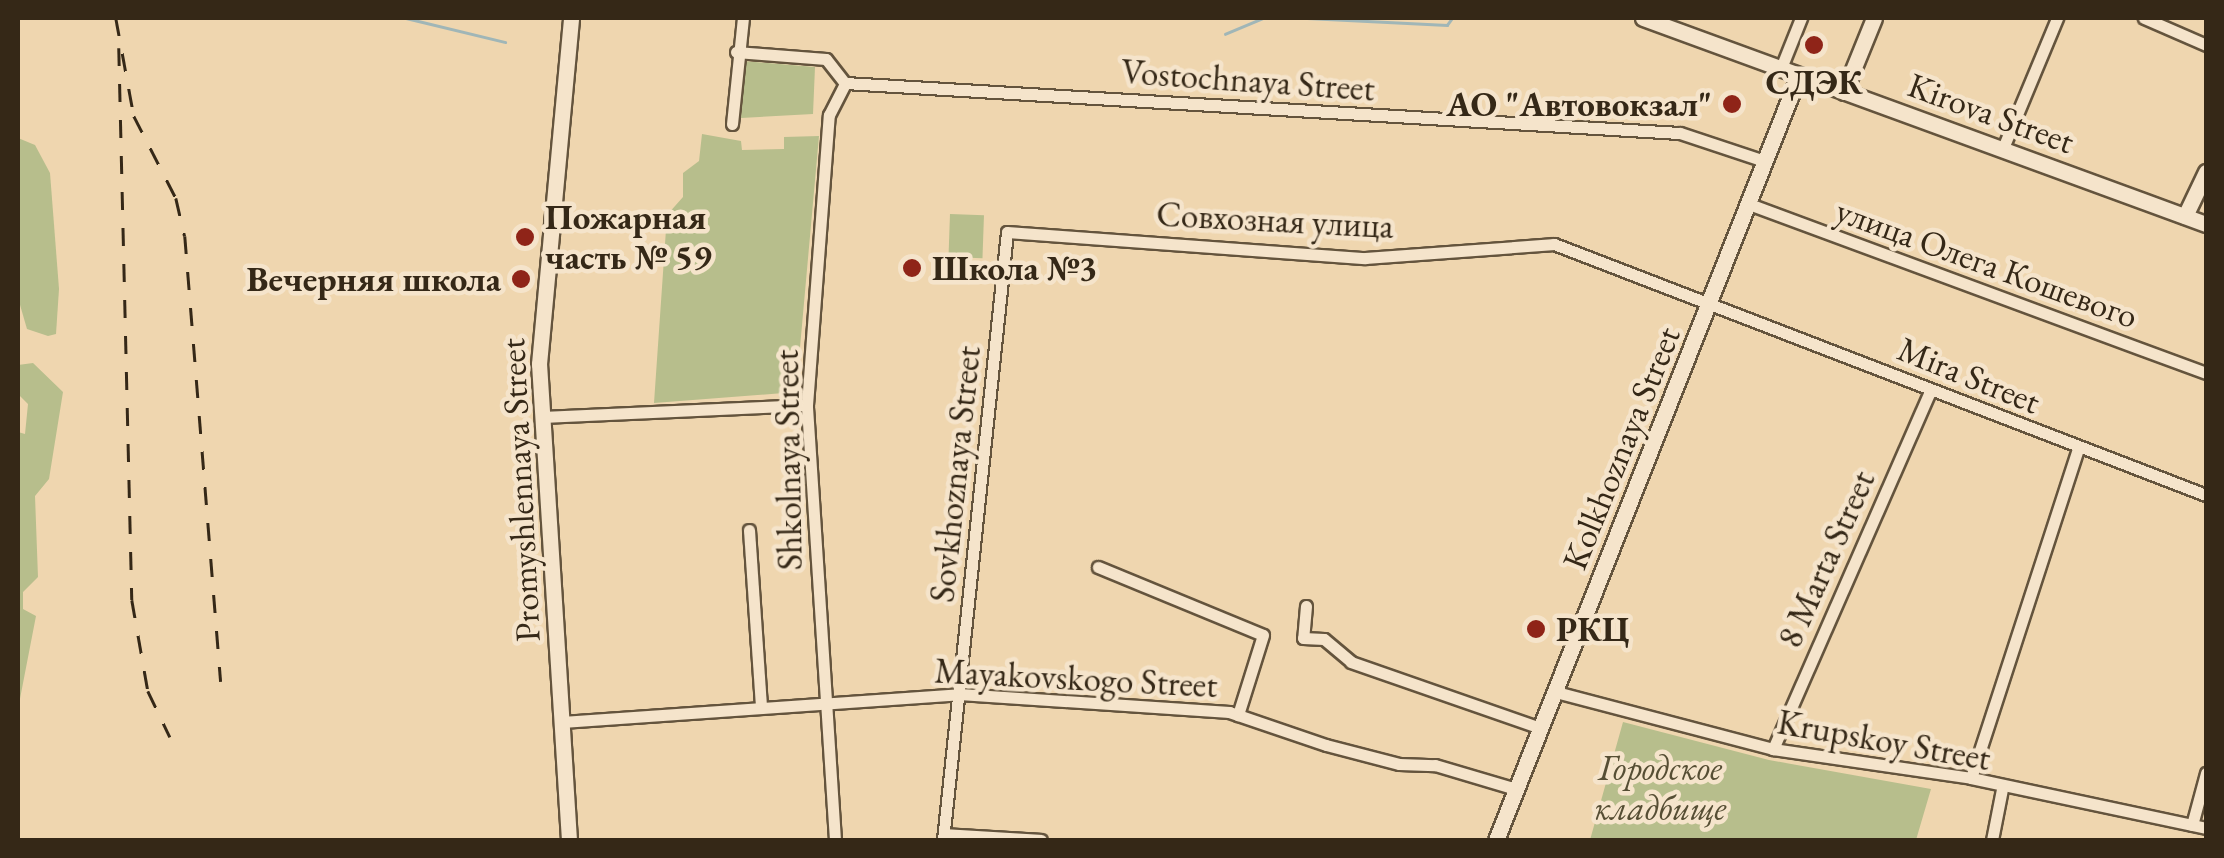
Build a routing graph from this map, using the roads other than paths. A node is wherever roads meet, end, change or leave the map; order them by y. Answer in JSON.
{"nodes":[{"id":1,"x":572,"y":18,"type":"edge"},
{"id":2,"x":742,"y":18,"type":"edge"},
{"id":3,"x":1643,"y":18,"type":"edge"},
{"id":4,"x":1802,"y":18,"type":"edge"},
{"id":5,"x":1874,"y":18,"type":"edge"},
{"id":6,"x":2057,"y":18,"type":"edge"},
{"id":7,"x":2144,"y":18,"type":"edge"},
{"id":8,"x":2206,"y":46,"type":"edge"},
{"id":9,"x":736,"y":52,"type":"junction"},
{"id":10,"x":1781,"y":68,"type":"junction"},
{"id":11,"x":1798,"y":77,"type":"junction"},
{"id":12,"x":845,"y":82,"type":"junction"},
{"id":13,"x":1844,"y":92,"type":"junction"},
{"id":14,"x":732,"y":124,"type":"dead end"},
{"id":15,"x":2003,"y":148,"type":"junction"},
{"id":16,"x":1764,"y":161,"type":"junction"},
{"id":17,"x":2206,"y":172,"type":"edge"},
{"id":18,"x":1749,"y":204,"type":"junction"},
{"id":19,"x":2185,"y":216,"type":"junction"},
{"id":20,"x":2206,"y":224,"type":"edge"},
{"id":21,"x":1540,"y":245,"type":"joint"},
{"id":22,"x":1713,"y":300,"type":"junction"},
{"id":23,"x":2206,"y":373,"type":"edge"},
{"id":24,"x":1930,"y":391,"type":"junction"},
{"id":25,"x":806,"y":405,"type":"junction"},
{"id":26,"x":542,"y":417,"type":"junction"},
{"id":27,"x":2078,"y":448,"type":"junction"},
{"id":28,"x":2206,"y":495,"type":"edge"},
{"id":29,"x":748,"y":530,"type":"dead end"},
{"id":30,"x":1098,"y":567,"type":"dead end"},
{"id":31,"x":1306,"y":606,"type":"dead end"},
{"id":32,"x":1556,"y":692,"type":"junction"},
{"id":33,"x":959,"y":694,"type":"junction"},
{"id":34,"x":827,"y":704,"type":"junction"},
{"id":35,"x":761,"y":708,"type":"junction"},
{"id":36,"x":1238,"y":715,"type":"junction"},
{"id":37,"x":562,"y":722,"type":"junction"},
{"id":38,"x":1540,"y":728,"type":"junction"},
{"id":39,"x":1773,"y":749,"type":"junction"},
{"id":40,"x":2206,"y":773,"type":"edge"},
{"id":41,"x":1971,"y":778,"type":"junction"},
{"id":42,"x":2002,"y":789,"type":"junction"},
{"id":43,"x":1516,"y":790,"type":"junction"},
{"id":44,"x":2192,"y":825,"type":"junction"},
{"id":45,"x":2206,"y":828,"type":"edge"},
{"id":46,"x":944,"y":837,"type":"edge"},
{"id":47,"x":569,"y":840,"type":"edge"},
{"id":48,"x":835,"y":840,"type":"edge"},
{"id":49,"x":1041,"y":840,"type":"edge"},
{"id":50,"x":1496,"y":840,"type":"edge"},
{"id":51,"x":1992,"y":840,"type":"edge"}],
"edges":[{"from":1,"to":26,"type":"main road","name":"Promyshlennaya Street"},
{"from":2,"to":9,"type":"street"},
{"from":3,"to":10,"type":"main road","name":"Kirova Street"},
{"from":4,"to":10,"type":"street"},
{"from":5,"to":13,"type":"main road"},
{"from":6,"to":15,"type":"street"},
{"from":7,"to":8,"type":"street"},
{"from":9,"to":12,"type":"street","name":"Vostochnaya Street"},
{"from":9,"to":14,"type":"street"},
{"from":10,"to":11,"type":"main road","name":"Kirova Street"},
{"from":11,"to":13,"type":"main road","name":"Kirova Street"},
{"from":11,"to":16,"type":"main road","name":"Kolkhoznaya Street"},
{"from":12,"to":16,"type":"street","name":"Vostochnaya Street"},
{"from":12,"to":25,"type":"street","name":"Shkolnaya Street"},
{"from":13,"to":15,"type":"main road","name":"Kirova Street"},
{"from":15,"to":19,"type":"main road","name":"Kirova Street"},
{"from":16,"to":18,"type":"main road","name":"Kolkhoznaya Street"},
{"from":17,"to":19,"type":"main road"},
{"from":18,"to":22,"type":"main road","name":"Kolkhoznaya Street"},
{"from":18,"to":23,"type":"street","name":"улица Олега Кошевого"},
{"from":19,"to":20,"type":"main road","name":"Kirova Street"},
{"from":21,"to":22,"type":"street","name":"Mira Street"},
{"from":21,"to":33,"type":"street","name":"Sovkhoznaya Street"},
{"from":22,"to":24,"type":"street","name":"Mira Street"},
{"from":22,"to":32,"type":"main road","name":"Kolkhoznaya Street"},
{"from":24,"to":27,"type":"street","name":"Mira Street"},
{"from":24,"to":39,"type":"street","name":"8 Marta Street"},
{"from":25,"to":26,"type":"street"},
{"from":25,"to":34,"type":"street","name":"Shkolnaya Street"},
{"from":26,"to":37,"type":"main road","name":"Promyshlennaya Street"},
{"from":27,"to":28,"type":"street","name":"Mira Street"},
{"from":27,"to":41,"type":"street"},
{"from":29,"to":35,"type":"street"},
{"from":30,"to":36,"type":"street"},
{"from":31,"to":38,"type":"street"},
{"from":32,"to":38,"type":"main road","name":"Kolkhoznaya Street"},
{"from":32,"to":39,"type":"street","name":"Krupskoy Street"},
{"from":33,"to":34,"type":"street","name":"Mayakovskogo Street"},
{"from":33,"to":36,"type":"street","name":"Mayakovskogo Street"},
{"from":33,"to":46,"type":"street","name":"Sovkhoznaya Street"},
{"from":34,"to":35,"type":"street","name":"Mayakovskogo Street"},
{"from":34,"to":48,"type":"street","name":"Shkolnaya Street"},
{"from":35,"to":37,"type":"street","name":"Mayakovskogo Street"},
{"from":36,"to":43,"type":"street","name":"Mayakovskogo Street"},
{"from":37,"to":47,"type":"main road","name":"Promyshlennaya Street"},
{"from":38,"to":43,"type":"main road","name":"Kolkhoznaya Street"},
{"from":39,"to":41,"type":"street","name":"Krupskoy Street"},
{"from":40,"to":44,"type":"street"},
{"from":41,"to":42,"type":"street","name":"Krupskoy Street"},
{"from":42,"to":44,"type":"street","name":"Krupskoy Street"},
{"from":42,"to":51,"type":"street"},
{"from":43,"to":50,"type":"main road","name":"Kolkhoznaya Street"},
{"from":44,"to":45,"type":"street","name":"Krupskoy Street"},
{"from":46,"to":49,"type":"street"}]}
